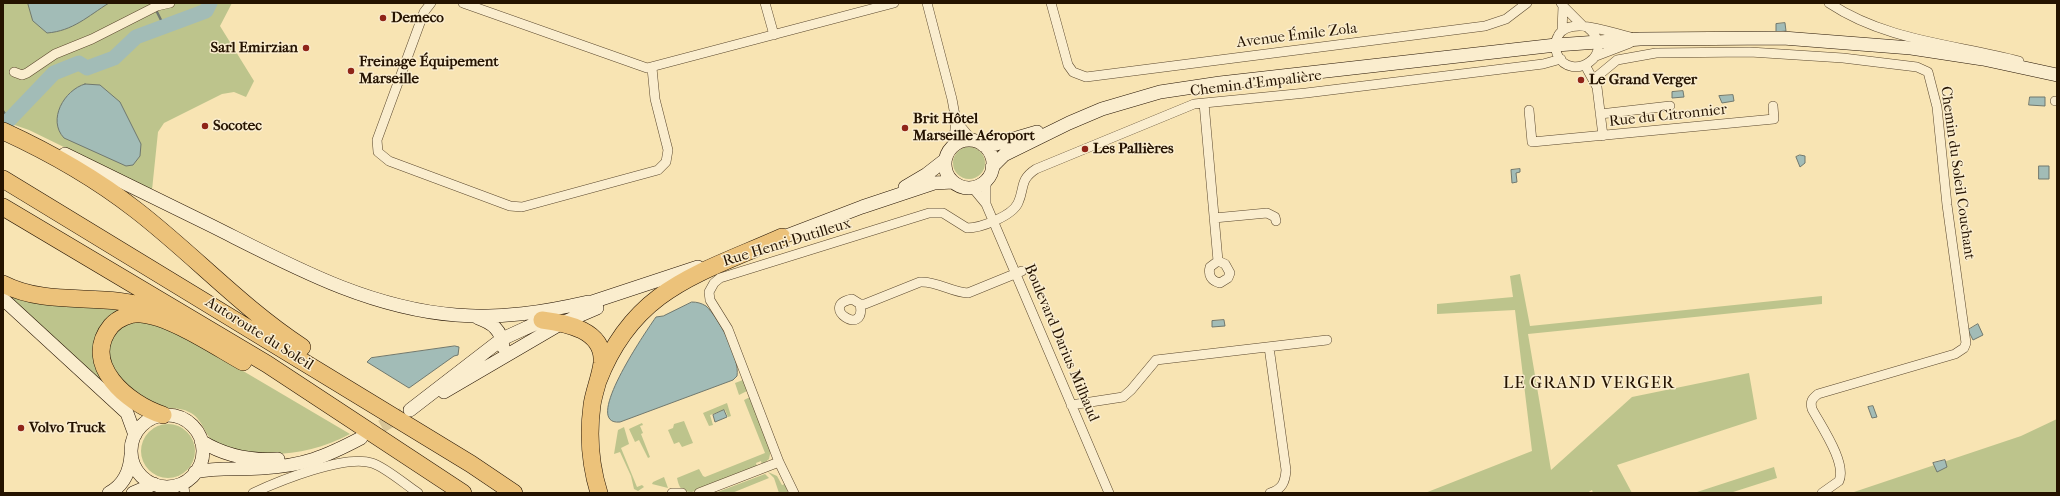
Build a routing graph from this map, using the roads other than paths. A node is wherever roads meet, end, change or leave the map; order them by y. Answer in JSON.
{"nodes":[{"id":1,"x":170,"y":3,"type":"edge"},
{"id":2,"x":431,"y":3,"type":"edge"},
{"id":3,"x":463,"y":3,"type":"edge"},
{"id":4,"x":765,"y":3,"type":"edge"},
{"id":5,"x":894,"y":3,"type":"edge"},
{"id":6,"x":927,"y":3,"type":"edge"},
{"id":7,"x":1051,"y":3,"type":"edge"},
{"id":8,"x":1527,"y":3,"type":"edge"},
{"id":9,"x":1829,"y":3,"type":"edge"},
{"id":10,"x":1562,"y":5,"type":"edge"},
{"id":11,"x":1584,"y":26,"type":"junction"},
{"id":12,"x":1562,"y":31,"type":"junction"},
{"id":13,"x":774,"y":35,"type":"junction"},
{"id":14,"x":1640,"y":39,"type":"junction"},
{"id":15,"x":1598,"y":42,"type":"junction"},
{"id":16,"x":1556,"y":45,"type":"junction"},
{"id":17,"x":1596,"y":56,"type":"junction"},
{"id":18,"x":1561,"y":60,"type":"junction"},
{"id":19,"x":1585,"y":65,"type":"junction"},
{"id":20,"x":652,"y":68,"type":"junction"},
{"id":21,"x":14,"y":72,"type":"dead end"},
{"id":22,"x":2056,"y":74,"type":"edge"},
{"id":23,"x":1594,"y":79,"type":"junction"},
{"id":24,"x":1204,"y":103,"type":"junction"},
{"id":25,"x":1670,"y":106,"type":"dead end"},
{"id":26,"x":1773,"y":106,"type":"dead end"},
{"id":27,"x":1529,"y":110,"type":"dead end"},
{"id":28,"x":1600,"y":114,"type":"junction"},
{"id":29,"x":956,"y":122,"type":"junction"},
{"id":30,"x":1069,"y":123,"type":"junction"},
{"id":31,"x":5,"y":129,"type":"edge"},
{"id":32,"x":1603,"y":136,"type":"junction"},
{"id":33,"x":978,"y":142,"type":"junction"},
{"id":34,"x":953,"y":146,"type":"junction"},
{"id":35,"x":945,"y":160,"type":"junction"},
{"id":36,"x":992,"y":167,"type":"junction"},
{"id":37,"x":3,"y":179,"type":"edge"},
{"id":38,"x":986,"y":180,"type":"junction"},
{"id":39,"x":953,"y":182,"type":"junction"},
{"id":40,"x":972,"y":187,"type":"junction"},
{"id":41,"x":986,"y":204,"type":"junction"},
{"id":42,"x":3,"y":206,"type":"edge"},
{"id":43,"x":862,"y":207,"type":"junction"},
{"id":44,"x":1214,"y":218,"type":"junction"},
{"id":45,"x":994,"y":221,"type":"junction"},
{"id":46,"x":1276,"y":221,"type":"dead end"},
{"id":47,"x":782,"y":237,"type":"junction"},
{"id":48,"x":1218,"y":261,"type":"dead end"},
{"id":49,"x":1019,"y":272,"type":"junction"},
{"id":50,"x":678,"y":274,"type":"junction"},
{"id":51,"x":3,"y":284,"type":"edge"},
{"id":52,"x":3,"y":299,"type":"edge"},
{"id":53,"x":588,"y":302,"type":"junction"},
{"id":54,"x":860,"y":304,"type":"dead end"},
{"id":55,"x":473,"y":316,"type":"junction"},
{"id":56,"x":542,"y":320,"type":"junction"},
{"id":57,"x":562,"y":324,"type":"junction"},
{"id":58,"x":502,"y":339,"type":"junction"},
{"id":59,"x":1327,"y":340,"type":"dead end"},
{"id":60,"x":1269,"y":347,"type":"junction"},
{"id":61,"x":499,"y":360,"type":"junction"},
{"id":62,"x":265,"y":374,"type":"junction"},
{"id":63,"x":598,"y":381,"type":"junction"},
{"id":64,"x":1071,"y":405,"type":"junction"},
{"id":65,"x":162,"y":415,"type":"junction"},
{"id":66,"x":135,"y":435,"type":"junction"},
{"id":67,"x":362,"y":439,"type":"junction"},
{"id":68,"x":201,"y":441,"type":"junction"},
{"id":69,"x":131,"y":455,"type":"junction"},
{"id":70,"x":779,"y":462,"type":"junction"},
{"id":71,"x":471,"y":464,"type":"junction"},
{"id":72,"x":195,"y":472,"type":"junction"},
{"id":73,"x":162,"y":488,"type":"edge"},
{"id":74,"x":184,"y":488,"type":"edge"},
{"id":75,"x":109,"y":493,"type":"edge"},
{"id":76,"x":133,"y":493,"type":"edge"},
{"id":77,"x":252,"y":493,"type":"edge"},
{"id":78,"x":418,"y":493,"type":"edge"},
{"id":79,"x":463,"y":493,"type":"edge"},
{"id":80,"x":514,"y":493,"type":"edge"},
{"id":81,"x":599,"y":493,"type":"edge"},
{"id":82,"x":672,"y":493,"type":"edge"},
{"id":83,"x":682,"y":493,"type":"edge"},
{"id":84,"x":699,"y":493,"type":"edge"},
{"id":85,"x":794,"y":493,"type":"edge"},
{"id":86,"x":1109,"y":493,"type":"edge"},
{"id":87,"x":1270,"y":493,"type":"edge"},
{"id":88,"x":1822,"y":493,"type":"edge"}],
"edges":[{"from":1,"to":21,"type":"street"},
{"from":2,"to":20,"type":"street"},
{"from":3,"to":20,"type":"street"},
{"from":4,"to":13,"type":"street"},
{"from":5,"to":13,"type":"street"},
{"from":6,"to":29,"type":"street"},
{"from":7,"to":8,"type":"street","name":"Avenue Émile Zola"},
{"from":9,"to":22,"type":"street"},
{"from":10,"to":11,"type":"street"},
{"from":10,"to":12,"type":"street"},
{"from":11,"to":12,"type":"street"},
{"from":11,"to":14,"type":"street"},
{"from":11,"to":15,"type":"street"},
{"from":12,"to":16,"type":"street"},
{"from":13,"to":20,"type":"street"},
{"from":14,"to":15,"type":"main road"},
{"from":14,"to":17,"type":"street"},
{"from":14,"to":22,"type":"main road"},
{"from":15,"to":16,"type":"main road"},
{"from":15,"to":17,"type":"street"},
{"from":16,"to":18,"type":"street"},
{"from":16,"to":30,"type":"main road"},
{"from":17,"to":19,"type":"street"},
{"from":18,"to":19,"type":"street"},
{"from":18,"to":24,"type":"street","name":"Chemin d'Empalière"},
{"from":19,"to":23,"type":"street","name":"Rue du Citronnier"},
{"from":23,"to":28,"type":"street","name":"Rue du Citronnier"},
{"from":23,"to":88,"type":"street","name":"Chemin du Soleil Couchant"},
{"from":24,"to":44,"type":"street"},
{"from":24,"to":45,"type":"street","name":"Chemin d'Empalière"},
{"from":25,"to":28,"type":"street"},
{"from":26,"to":32,"type":"street","name":"Rue du Citronnier"},
{"from":27,"to":32,"type":"street"},
{"from":28,"to":32,"type":"street","name":"Rue du Citronnier"},
{"from":29,"to":33,"type":"street"},
{"from":29,"to":34,"type":"street"},
{"from":30,"to":33,"type":"main road"},
{"from":30,"to":36,"type":"main road"},
{"from":31,"to":55,"type":"main road"},
{"from":31,"to":71,"type":"highway"},
{"from":33,"to":34,"type":"main road"},
{"from":33,"to":36,"type":"main road"},
{"from":34,"to":35,"type":"main road"},
{"from":35,"to":39,"type":"main road"},
{"from":35,"to":43,"type":"main road"},
{"from":36,"to":38,"type":"main road"},
{"from":37,"to":71,"type":"highway","name":"Autoroute du Soleil"},
{"from":38,"to":40,"type":"main road"},
{"from":38,"to":41,"type":"street","name":"Boulevard Darius Milhaud"},
{"from":39,"to":40,"type":"main road"},
{"from":39,"to":43,"type":"main road"},
{"from":40,"to":41,"type":"street","name":"Boulevard Darius Milhaud"},
{"from":41,"to":45,"type":"street","name":"Boulevard Darius Milhaud"},
{"from":42,"to":67,"type":"highway","name":"Autoroute du Soleil"},
{"from":43,"to":47,"type":"main road"},
{"from":44,"to":46,"type":"street"},
{"from":44,"to":48,"type":"street"},
{"from":45,"to":49,"type":"street","name":"Boulevard Darius Milhaud"},
{"from":45,"to":70,"type":"street","name":"Rue Henri Dutilleux"},
{"from":47,"to":50,"type":"main road"},
{"from":47,"to":63,"type":"highway"},
{"from":49,"to":54,"type":"street"},
{"from":49,"to":64,"type":"street","name":"Boulevard Darius Milhaud"},
{"from":50,"to":53,"type":"main road"},
{"from":50,"to":57,"type":"main road"},
{"from":51,"to":62,"type":"highway"},
{"from":52,"to":66,"type":"main road"},
{"from":53,"to":55,"type":"main road"},
{"from":53,"to":56,"type":"main road"},
{"from":55,"to":58,"type":"main road"},
{"from":56,"to":57,"type":"highway"},
{"from":56,"to":58,"type":"main road"},
{"from":57,"to":61,"type":"main road"},
{"from":57,"to":63,"type":"highway"},
{"from":58,"to":61,"type":"main road"},
{"from":58,"to":61,"type":"main road"},
{"from":59,"to":60,"type":"street"},
{"from":60,"to":64,"type":"street"},
{"from":60,"to":87,"type":"street"},
{"from":62,"to":65,"type":"highway"},
{"from":62,"to":67,"type":"highway"},
{"from":63,"to":81,"type":"highway"},
{"from":64,"to":86,"type":"street","name":"Boulevard Darius Milhaud"},
{"from":65,"to":66,"type":"main road"},
{"from":65,"to":68,"type":"main road"},
{"from":66,"to":69,"type":"main road"},
{"from":67,"to":68,"type":"main road"},
{"from":67,"to":72,"type":"main road"},
{"from":67,"to":79,"type":"highway","name":"Autoroute du Soleil"},
{"from":68,"to":72,"type":"main road"},
{"from":69,"to":73,"type":"main road"},
{"from":69,"to":75,"type":"main road"},
{"from":70,"to":84,"type":"street"},
{"from":70,"to":85,"type":"street","name":"Rue Henri Dutilleux"},
{"from":71,"to":80,"type":"highway","name":"Autoroute du Soleil"},
{"from":72,"to":74,"type":"main road"},
{"from":73,"to":74,"type":"main road"},
{"from":73,"to":76,"type":"main road"},
{"from":77,"to":78,"type":"street"},
{"from":82,"to":83,"type":"street"}]}
